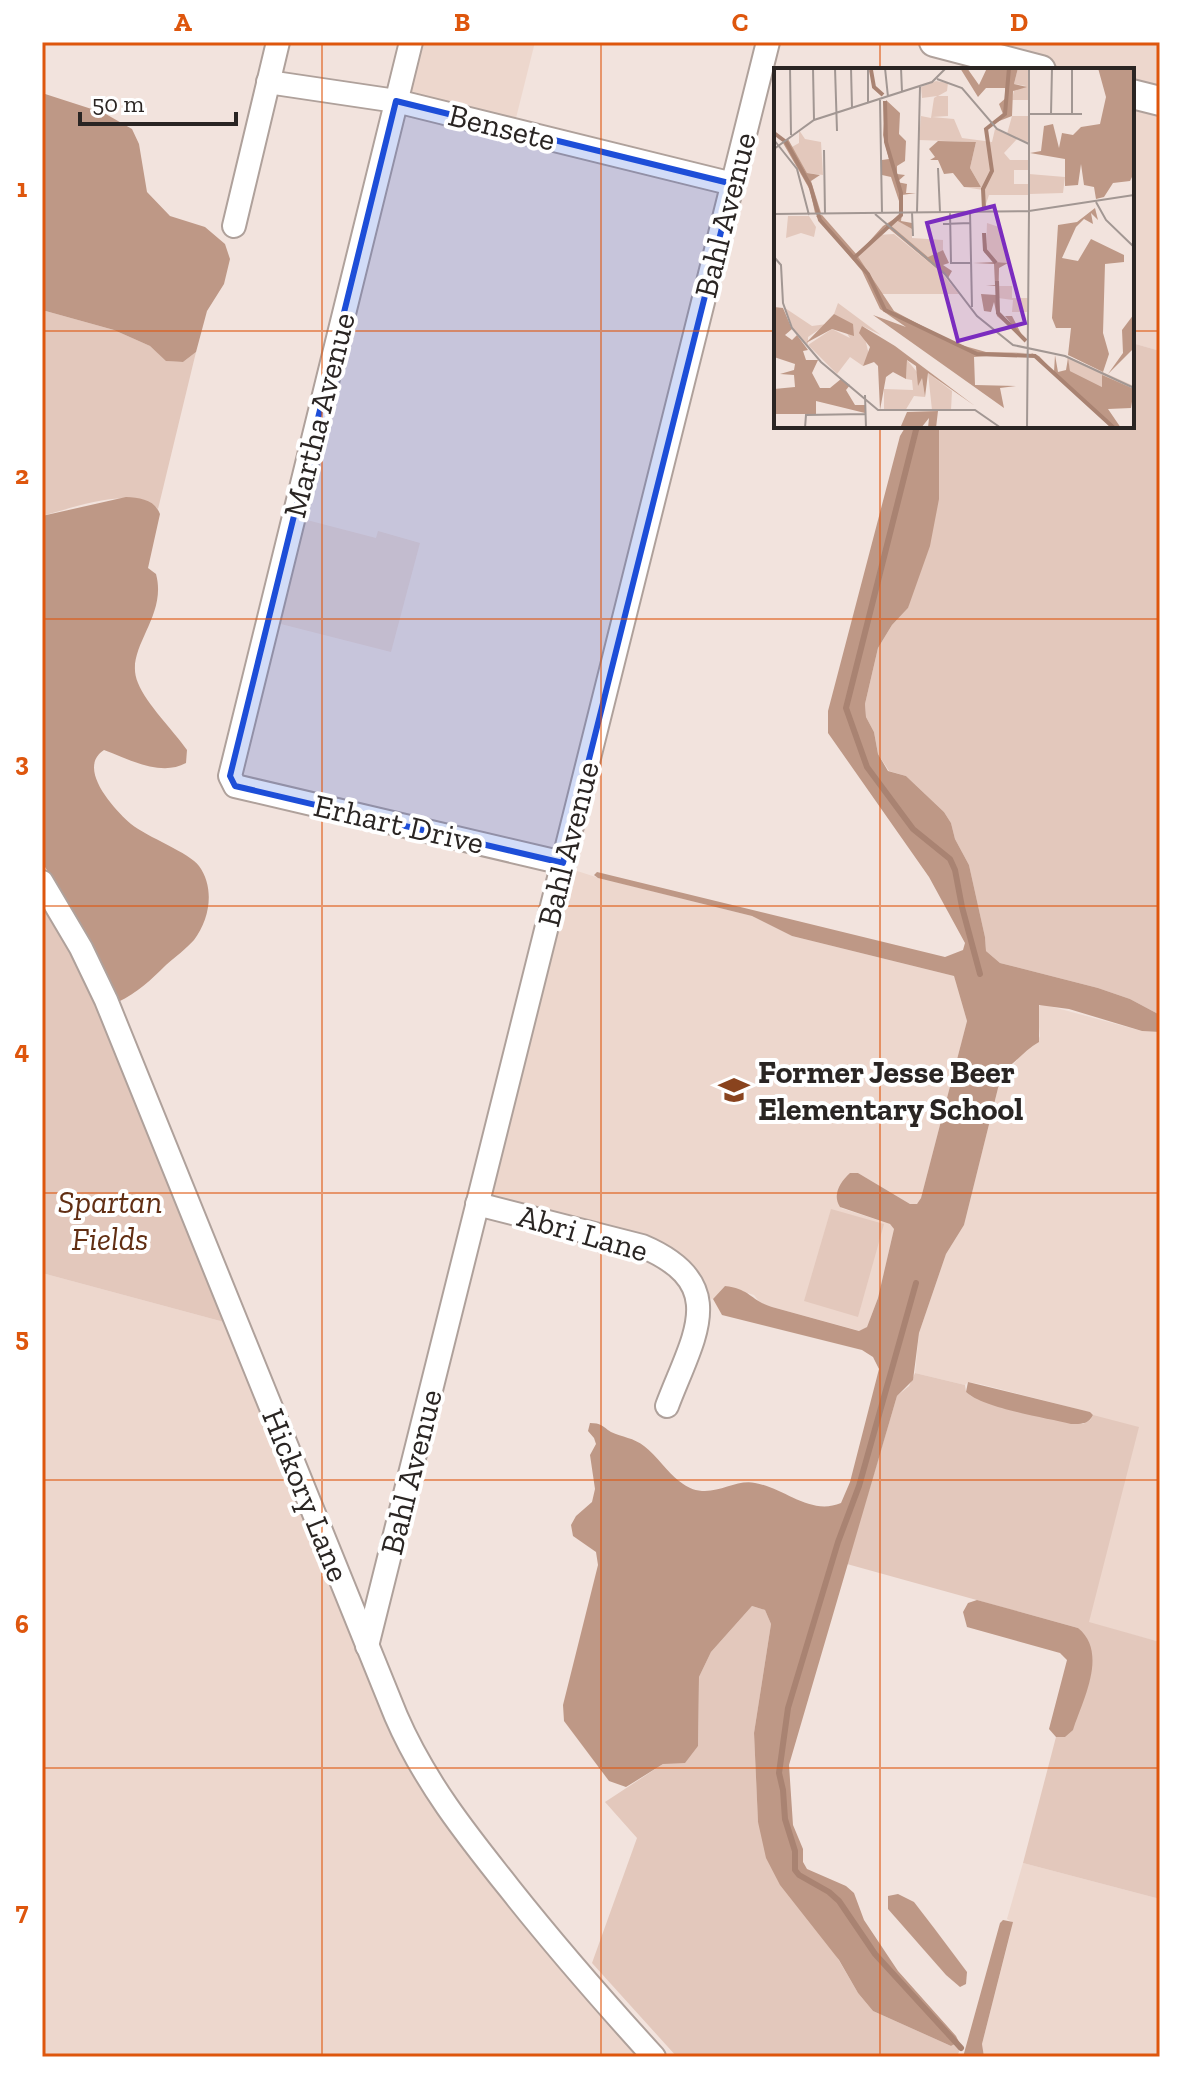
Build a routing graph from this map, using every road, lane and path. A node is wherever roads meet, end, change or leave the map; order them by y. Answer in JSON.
{"nodes":[{"id":1,"x":278,"y":42,"type":"edge"},
{"id":2,"x":411,"y":42,"type":"edge"},
{"id":3,"x":768,"y":42,"type":"edge"},
{"id":4,"x":934,"y":42,"type":"edge"},
{"id":5,"x":1033,"y":68,"type":"edge"},
{"id":6,"x":268,"y":82,"type":"junction"},
{"id":7,"x":1134,"y":94,"type":"edge"},
{"id":8,"x":396,"y":101,"type":"junction"},
{"id":9,"x":1160,"y":101,"type":"edge"},
{"id":10,"x":733,"y":184,"type":"junction"},
{"id":11,"x":234,"y":226,"type":"dead end"},
{"id":12,"x":235,"y":786,"type":"joint"},
{"id":13,"x":563,"y":863,"type":"junction"},
{"id":14,"x":42,"y":882,"type":"edge"},
{"id":15,"x":477,"y":1204,"type":"junction"},
{"id":16,"x":667,"y":1406,"type":"dead end"},
{"id":17,"x":367,"y":1646,"type":"junction"},
{"id":18,"x":654,"y":2057,"type":"edge"}],
"edges":[{"from":1,"to":6,"type":"street"},
{"from":2,"to":8,"type":"street","name":"Martha Avenue"},
{"from":3,"to":10,"type":"street","name":"Bahl Avenue"},
{"from":4,"to":5,"type":"main road"},
{"from":6,"to":8,"type":"street","name":"Bensete"},
{"from":6,"to":11,"type":"street"},
{"from":7,"to":9,"type":"main road"},
{"from":8,"to":10,"type":"street","name":"Bensete"},
{"from":8,"to":12,"type":"street","name":"Martha Avenue"},
{"from":10,"to":13,"type":"street","name":"Bahl Avenue"},
{"from":12,"to":13,"type":"street","name":"Erhart Drive"},
{"from":13,"to":15,"type":"street","name":"Bahl Avenue"},
{"from":14,"to":17,"type":"street","name":"Hickory Lane"},
{"from":15,"to":16,"type":"street","name":"Abri Lane"},
{"from":15,"to":17,"type":"street","name":"Bahl Avenue"},
{"from":17,"to":18,"type":"street","name":"Hickory Lane"}]}
